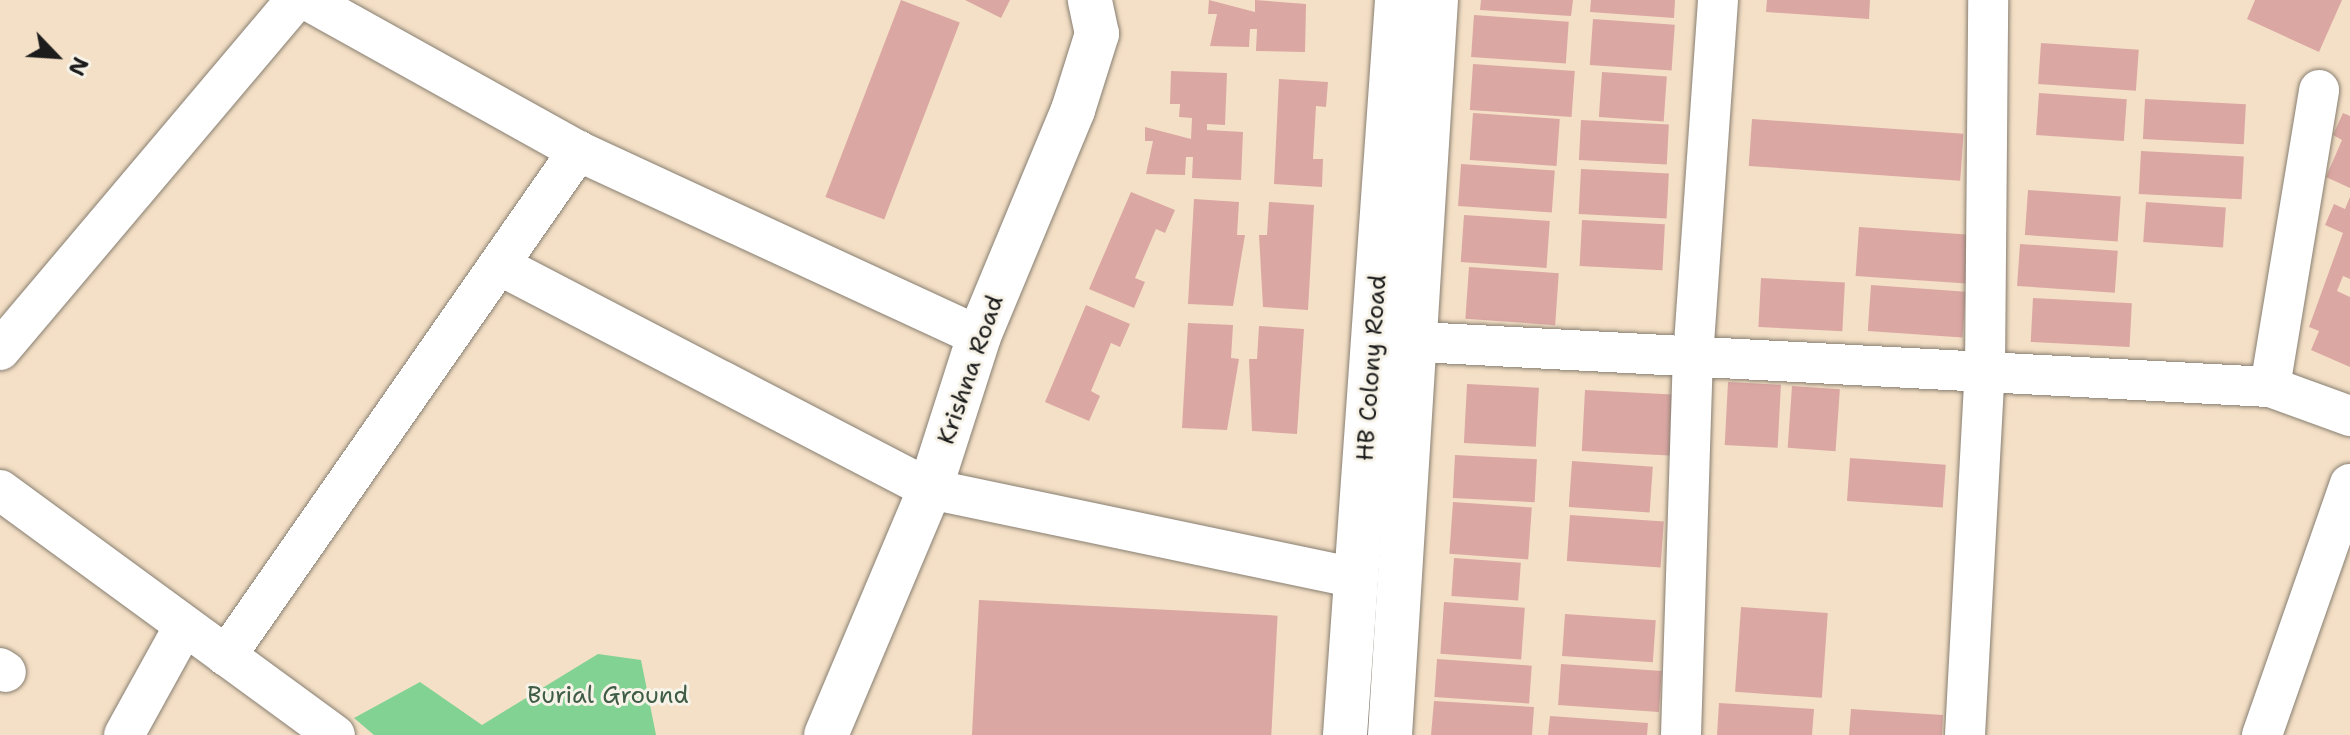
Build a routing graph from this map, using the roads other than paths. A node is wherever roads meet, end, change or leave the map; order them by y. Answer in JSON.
{"nodes":[{"id":1,"x":296,"y":0,"type":"edge"},
{"id":2,"x":307,"y":0,"type":"edge"},
{"id":3,"x":1090,"y":0,"type":"edge"},
{"id":4,"x":1397,"y":0,"type":"edge"},
{"id":5,"x":1436,"y":0,"type":"edge"},
{"id":6,"x":1718,"y":0,"type":"edge"},
{"id":7,"x":1988,"y":0,"type":"edge"},
{"id":8,"x":2319,"y":90,"type":"dead end"},
{"id":9,"x":578,"y":151,"type":"junction"},
{"id":10,"x":501,"y":266,"type":"junction"},
{"id":11,"x":979,"y":336,"type":"junction"},
{"id":12,"x":1375,"y":339,"type":"junction"},
{"id":13,"x":1418,"y":342,"type":"junction"},
{"id":14,"x":0,"y":350,"type":"edge"},
{"id":15,"x":1693,"y":358,"type":"junction"},
{"id":16,"x":1985,"y":369,"type":"junction"},
{"id":17,"x":2270,"y":387,"type":"junction"},
{"id":18,"x":2350,"y":416,"type":"edge"},
{"id":19,"x":2350,"y":484,"type":"edge"},
{"id":20,"x":930,"y":489,"type":"junction"},
{"id":21,"x":0,"y":490,"type":"edge"},
{"id":22,"x":1357,"y":578,"type":"junction"},
{"id":23,"x":183,"y":628,"type":"junction"},
{"id":24,"x":226,"y":656,"type":"junction"},
{"id":25,"x":124,"y":735,"type":"edge"},
{"id":26,"x":335,"y":735,"type":"edge"},
{"id":27,"x":826,"y":735,"type":"edge"},
{"id":28,"x":1345,"y":735,"type":"edge"},
{"id":29,"x":1390,"y":735,"type":"edge"},
{"id":30,"x":1681,"y":735,"type":"edge"},
{"id":31,"x":1965,"y":735,"type":"edge"},
{"id":32,"x":2262,"y":735,"type":"edge"}],
"edges":[{"from":1,"to":14,"type":"street"},
{"from":2,"to":9,"type":"street"},
{"from":3,"to":11,"type":"street","name":"Krishna Road"},
{"from":4,"to":12,"type":"street","name":"HB Colony Road"},
{"from":5,"to":13,"type":"street"},
{"from":6,"to":15,"type":"street"},
{"from":7,"to":16,"type":"street"},
{"from":8,"to":17,"type":"street"},
{"from":9,"to":10,"type":"street"},
{"from":9,"to":11,"type":"street"},
{"from":10,"to":20,"type":"street"},
{"from":10,"to":24,"type":"street"},
{"from":11,"to":20,"type":"street","name":"Krishna Road"},
{"from":12,"to":13,"type":"street"},
{"from":12,"to":22,"type":"street","name":"HB Colony Road"},
{"from":13,"to":15,"type":"street"},
{"from":13,"to":29,"type":"street"},
{"from":15,"to":16,"type":"street"},
{"from":15,"to":30,"type":"street"},
{"from":16,"to":17,"type":"street"},
{"from":16,"to":31,"type":"street"},
{"from":17,"to":18,"type":"street"},
{"from":19,"to":32,"type":"street"},
{"from":20,"to":22,"type":"street"},
{"from":20,"to":27,"type":"street","name":"Krishna Road"},
{"from":21,"to":23,"type":"street"},
{"from":22,"to":28,"type":"street","name":"HB Colony Road"},
{"from":23,"to":24,"type":"street"},
{"from":23,"to":25,"type":"street"},
{"from":24,"to":26,"type":"street"}]}
